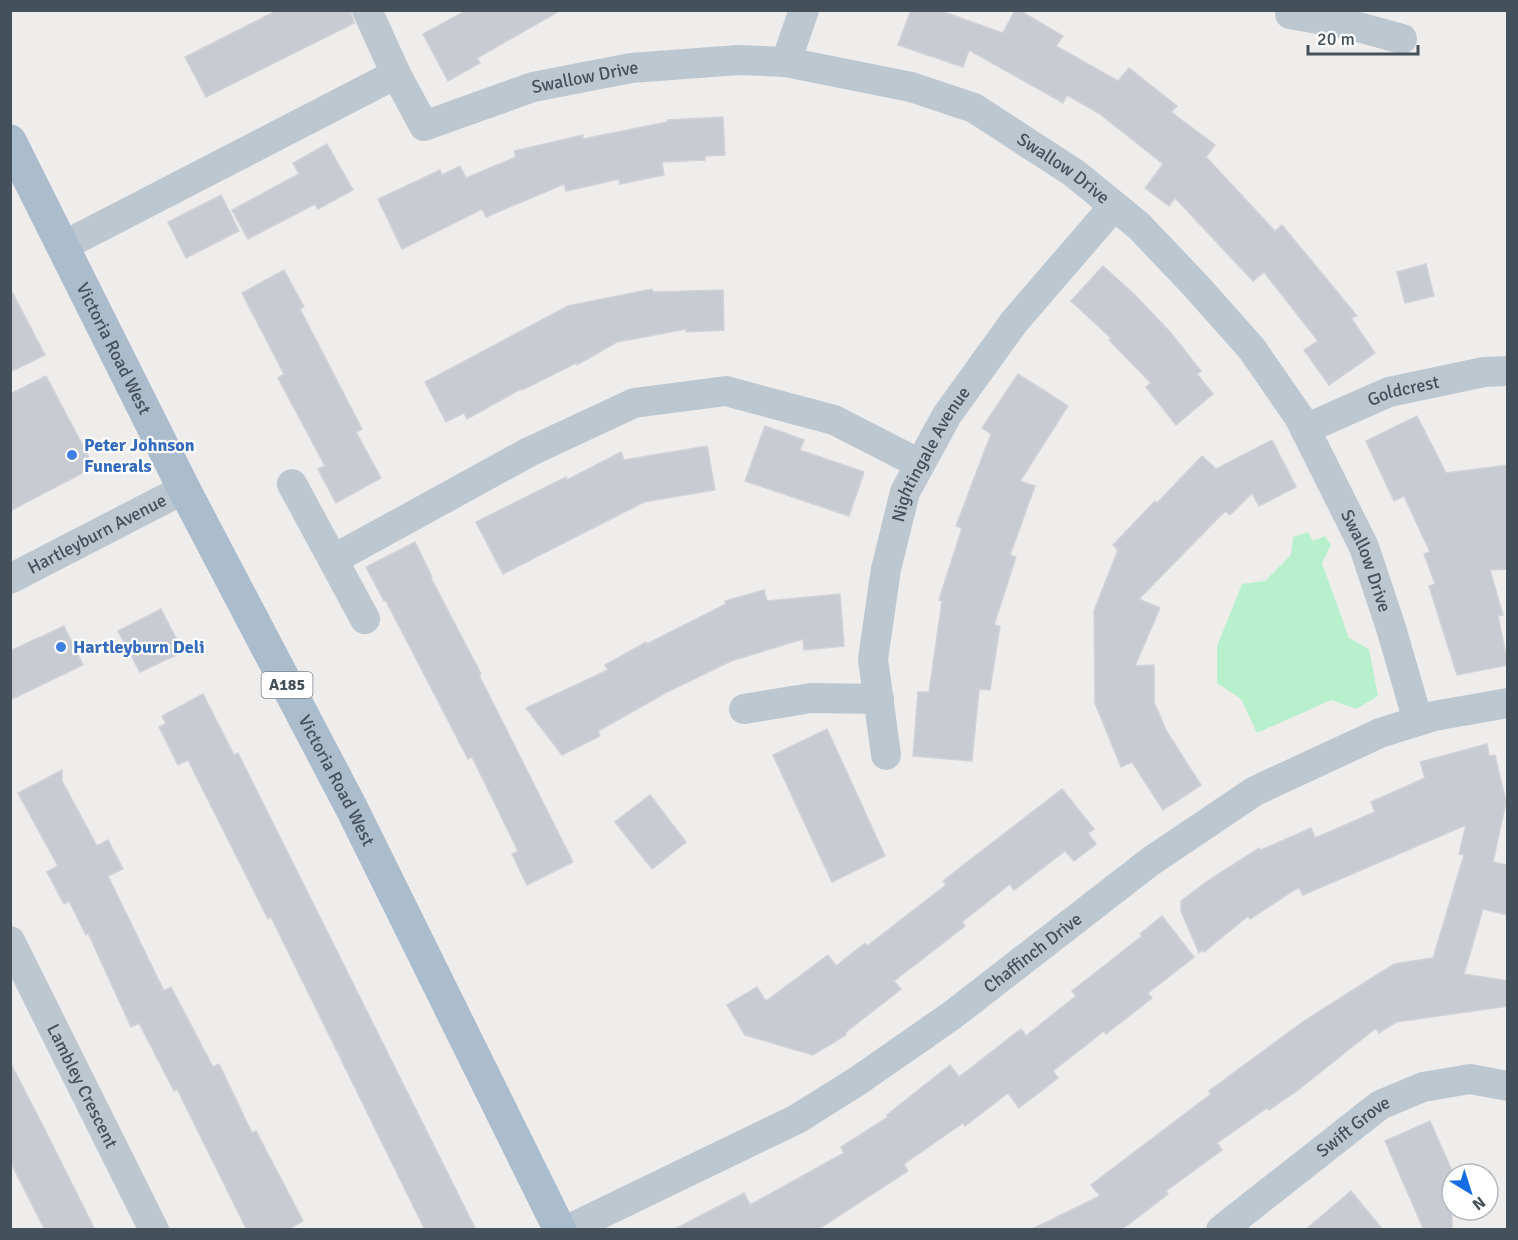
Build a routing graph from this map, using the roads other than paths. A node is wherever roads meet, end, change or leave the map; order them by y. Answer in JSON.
{"nodes":[{"id":1,"x":367,"y":10,"type":"edge"},
{"id":2,"x":804,"y":10,"type":"edge"},
{"id":3,"x":1290,"y":14,"type":"dead end"},
{"id":4,"x":1352,"y":18,"type":"edge"},
{"id":5,"x":1402,"y":39,"type":"dead end"},
{"id":6,"x":786,"y":62,"type":"junction"},
{"id":7,"x":396,"y":74,"type":"junction"},
{"id":8,"x":10,"y":141,"type":"edge"},
{"id":9,"x":1114,"y":206,"type":"junction"},
{"id":10,"x":63,"y":246,"type":"junction"},
{"id":11,"x":1508,"y":371,"type":"edge"},
{"id":12,"x":1305,"y":429,"type":"junction"},
{"id":13,"x":920,"y":464,"type":"junction"},
{"id":14,"x":292,"y":484,"type":"dead end"},
{"id":15,"x":184,"y":489,"type":"junction"},
{"id":16,"x":334,"y":559,"type":"junction"},
{"id":17,"x":10,"y":579,"type":"edge"},
{"id":18,"x":364,"y":619,"type":"dead end"},
{"id":19,"x":879,"y":699,"type":"junction"},
{"id":20,"x":1508,"y":703,"type":"edge"},
{"id":21,"x":744,"y":709,"type":"dead end"},
{"id":22,"x":1418,"y":721,"type":"junction"},
{"id":23,"x":885,"y":754,"type":"dead end"},
{"id":24,"x":10,"y":941,"type":"edge"},
{"id":25,"x":20,"y":984,"type":"edge"},
{"id":26,"x":1508,"y":1086,"type":"edge"},
{"id":27,"x":153,"y":1230,"type":"edge"},
{"id":28,"x":560,"y":1230,"type":"edge"},
{"id":29,"x":567,"y":1230,"type":"edge"},
{"id":30,"x":1221,"y":1230,"type":"edge"}],
"edges":[{"from":1,"to":7,"type":"street"},
{"from":2,"to":6,"type":"street"},
{"from":3,"to":4,"type":"street"},
{"from":4,"to":5,"type":"street"},
{"from":6,"to":7,"type":"street","name":"Swallow Drive"},
{"from":6,"to":9,"type":"street","name":"Swallow Drive"},
{"from":7,"to":10,"type":"street"},
{"from":8,"to":10,"type":"main road","name":"Victoria Road West","number":"A185"},
{"from":9,"to":12,"type":"street","name":"Swallow Drive"},
{"from":9,"to":13,"type":"street","name":"Nightingale Avenue"},
{"from":10,"to":15,"type":"main road","name":"Victoria Road West","number":"A185"},
{"from":11,"to":12,"type":"street","name":"Goldcrest"},
{"from":12,"to":22,"type":"street","name":"Swallow Drive"},
{"from":13,"to":16,"type":"street"},
{"from":13,"to":19,"type":"street","name":"Nightingale Avenue"},
{"from":14,"to":16,"type":"street"},
{"from":15,"to":17,"type":"street","name":"Hartleyburn Avenue"},
{"from":15,"to":28,"type":"main road","name":"Victoria Road West","number":"A185"},
{"from":16,"to":18,"type":"street"},
{"from":19,"to":21,"type":"street"},
{"from":19,"to":23,"type":"street","name":"Nightingale Avenue"},
{"from":20,"to":22,"type":"street","name":"Chaffinch Drive"},
{"from":22,"to":29,"type":"street","name":"Chaffinch Drive"},
{"from":24,"to":25,"type":"street","name":"Lambley Crescent"},
{"from":25,"to":27,"type":"street","name":"Lambley Crescent"},
{"from":26,"to":30,"type":"street","name":"Swift Grove"}]}
